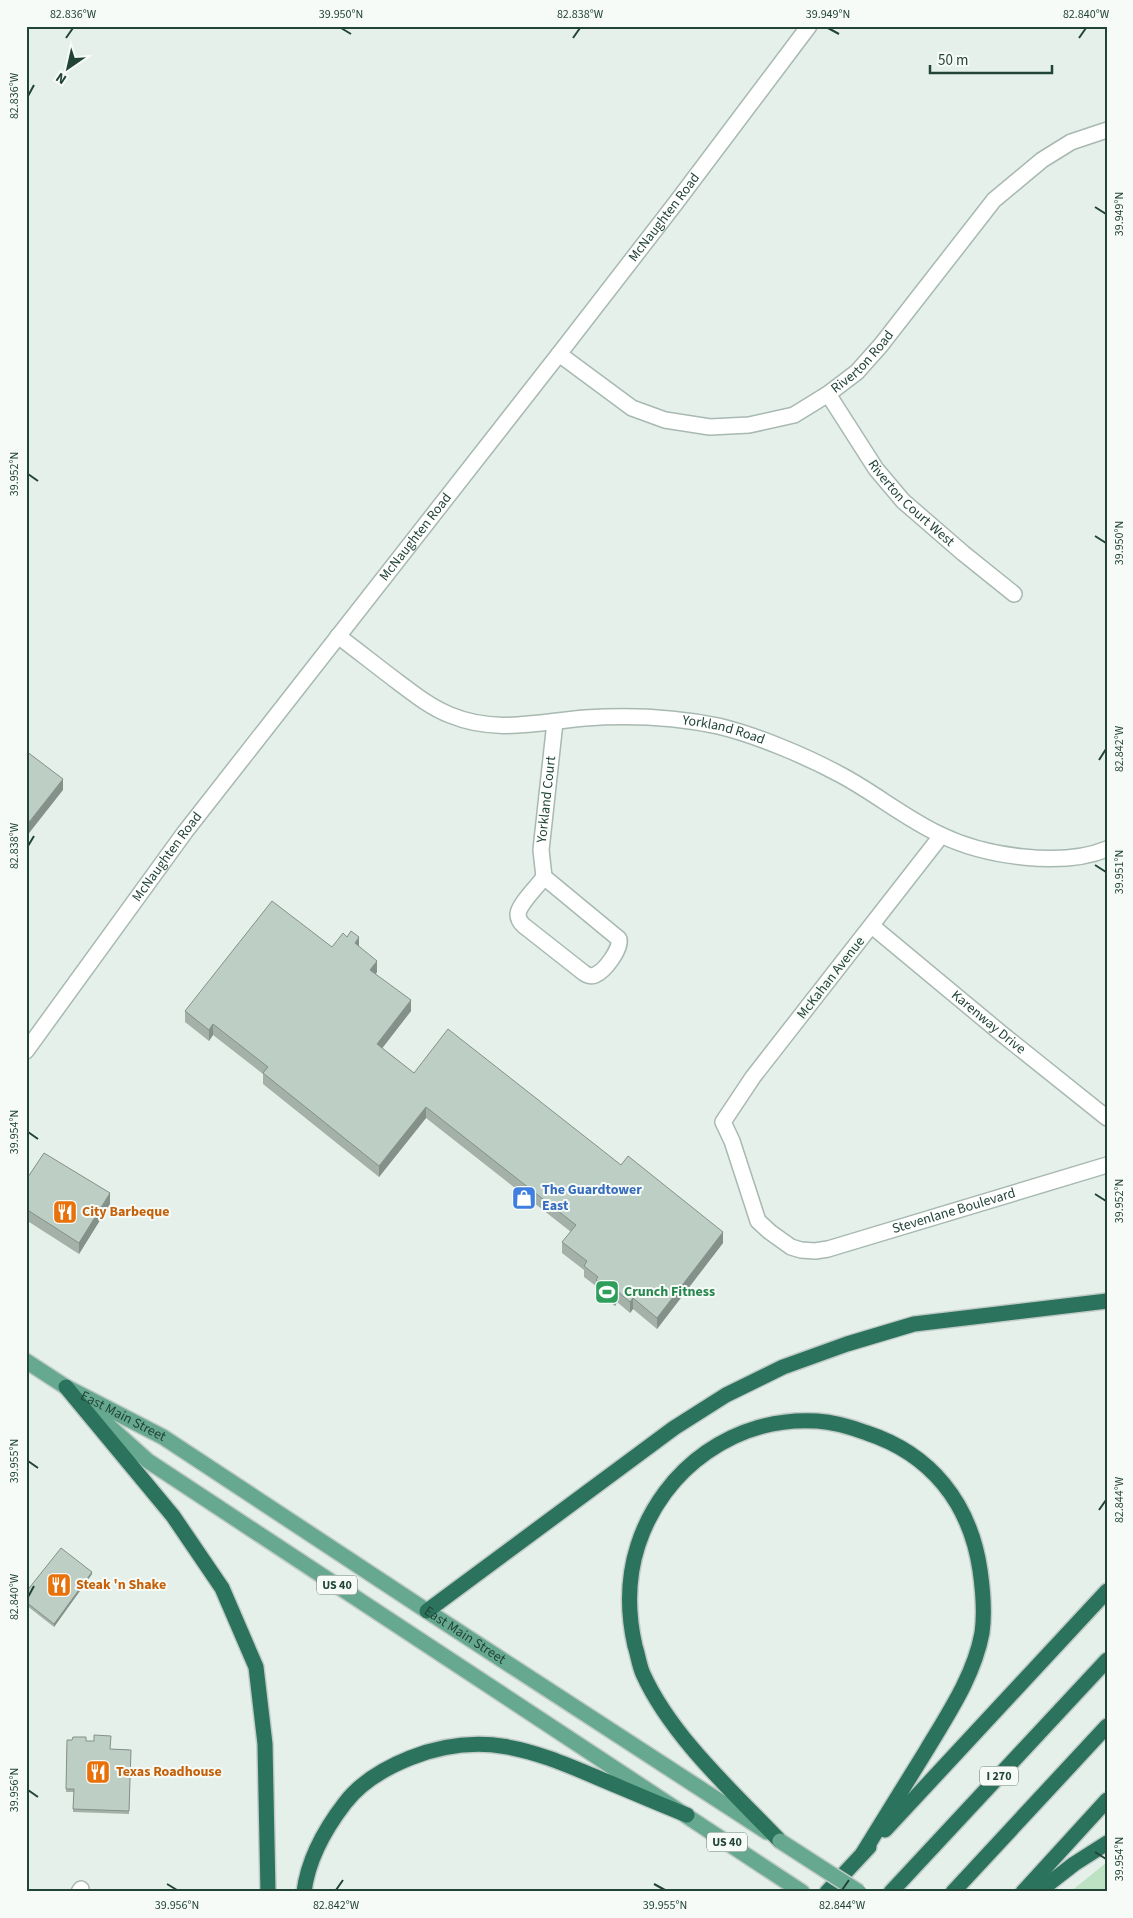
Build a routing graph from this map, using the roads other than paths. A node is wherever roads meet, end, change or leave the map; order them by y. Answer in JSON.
{"nodes":[{"id":1,"x":809,"y":26,"type":"edge"},
{"id":2,"x":1107,"y":130,"type":"edge"},
{"id":3,"x":560,"y":354,"type":"junction"},
{"id":4,"x":828,"y":394,"type":"junction"},
{"id":5,"x":1014,"y":594,"type":"dead end"},
{"id":6,"x":338,"y":636,"type":"junction"},
{"id":7,"x":555,"y":722,"type":"junction"},
{"id":8,"x":941,"y":836,"type":"junction"},
{"id":9,"x":1105,"y":855,"type":"edge"},
{"id":10,"x":544,"y":877,"type":"junction"},
{"id":11,"x":872,"y":926,"type":"junction"},
{"id":12,"x":26,"y":1051,"type":"edge"},
{"id":13,"x":1107,"y":1118,"type":"edge"},
{"id":14,"x":1107,"y":1165,"type":"edge"},
{"id":15,"x":801,"y":1250,"type":"joint"},
{"id":16,"x":1107,"y":1301,"type":"edge"},
{"id":17,"x":26,"y":1361,"type":"edge"},
{"id":18,"x":66,"y":1387,"type":"junction"},
{"id":19,"x":1107,"y":1591,"type":"edge"},
{"id":20,"x":427,"y":1611,"type":"junction"},
{"id":21,"x":1107,"y":1660,"type":"edge"},
{"id":22,"x":1107,"y":1726,"type":"edge"},
{"id":23,"x":1107,"y":1800,"type":"edge"},
{"id":24,"x":688,"y":1816,"type":"junction"},
{"id":25,"x":780,"y":1841,"type":"junction"},
{"id":26,"x":1107,"y":1843,"type":"edge"},
{"id":27,"x":863,"y":1853,"type":"junction"},
{"id":28,"x":268,"y":1892,"type":"edge"},
{"id":29,"x":304,"y":1892,"type":"edge"},
{"id":30,"x":802,"y":1892,"type":"edge"},
{"id":31,"x":828,"y":1892,"type":"edge"},
{"id":32,"x":859,"y":1892,"type":"edge"},
{"id":33,"x":892,"y":1892,"type":"edge"},
{"id":34,"x":953,"y":1892,"type":"edge"},
{"id":35,"x":1023,"y":1892,"type":"edge"},
{"id":36,"x":1038,"y":1892,"type":"edge"}],
"edges":[{"from":1,"to":3,"type":"street","name":"McNaughten Road"},
{"from":2,"to":4,"type":"street","name":"Riverton Road"},
{"from":3,"to":4,"type":"street","name":"Riverton Road"},
{"from":3,"to":6,"type":"street","name":"McNaughten Road"},
{"from":4,"to":5,"type":"street","name":"Riverton Court West"},
{"from":6,"to":7,"type":"street","name":"Yorkland Road"},
{"from":6,"to":12,"type":"street","name":"McNaughten Road"},
{"from":7,"to":8,"type":"street","name":"Yorkland Road"},
{"from":7,"to":10,"type":"street","name":"Yorkland Court"},
{"from":8,"to":9,"type":"street","name":"Yorkland Road"},
{"from":8,"to":11,"type":"street","name":"McKahan Avenue"},
{"from":10,"to":10,"type":"street"},
{"from":11,"to":13,"type":"street","name":"Karenway Drive"},
{"from":11,"to":15,"type":"street","name":"McKahan Avenue"},
{"from":14,"to":15,"type":"street","name":"Stevenlane Boulevard"},
{"from":16,"to":20,"type":"highway"},
{"from":17,"to":18,"type":"main road","name":"East Main Street","number":"US 40"},
{"from":18,"to":20,"type":"main road","name":"East Main Street","number":"US 40"},
{"from":18,"to":24,"type":"main road","name":"East Main Street","number":"US 40"},
{"from":18,"to":28,"type":"highway"},
{"from":19,"to":27,"type":"highway"},
{"from":20,"to":25,"type":"main road","name":"East Main Street","number":"US 40"},
{"from":21,"to":33,"type":"highway","number":"I 270"},
{"from":22,"to":34,"type":"highway"},
{"from":23,"to":35,"type":"highway"},
{"from":24,"to":29,"type":"highway"},
{"from":24,"to":30,"type":"main road","name":"East Main Street","number":"US 40"},
{"from":25,"to":27,"type":"highway"},
{"from":25,"to":32,"type":"main road","name":"East Main Street","number":"US 40","bridge":true},
{"from":26,"to":36,"type":"highway"},
{"from":27,"to":31,"type":"highway"}]}
